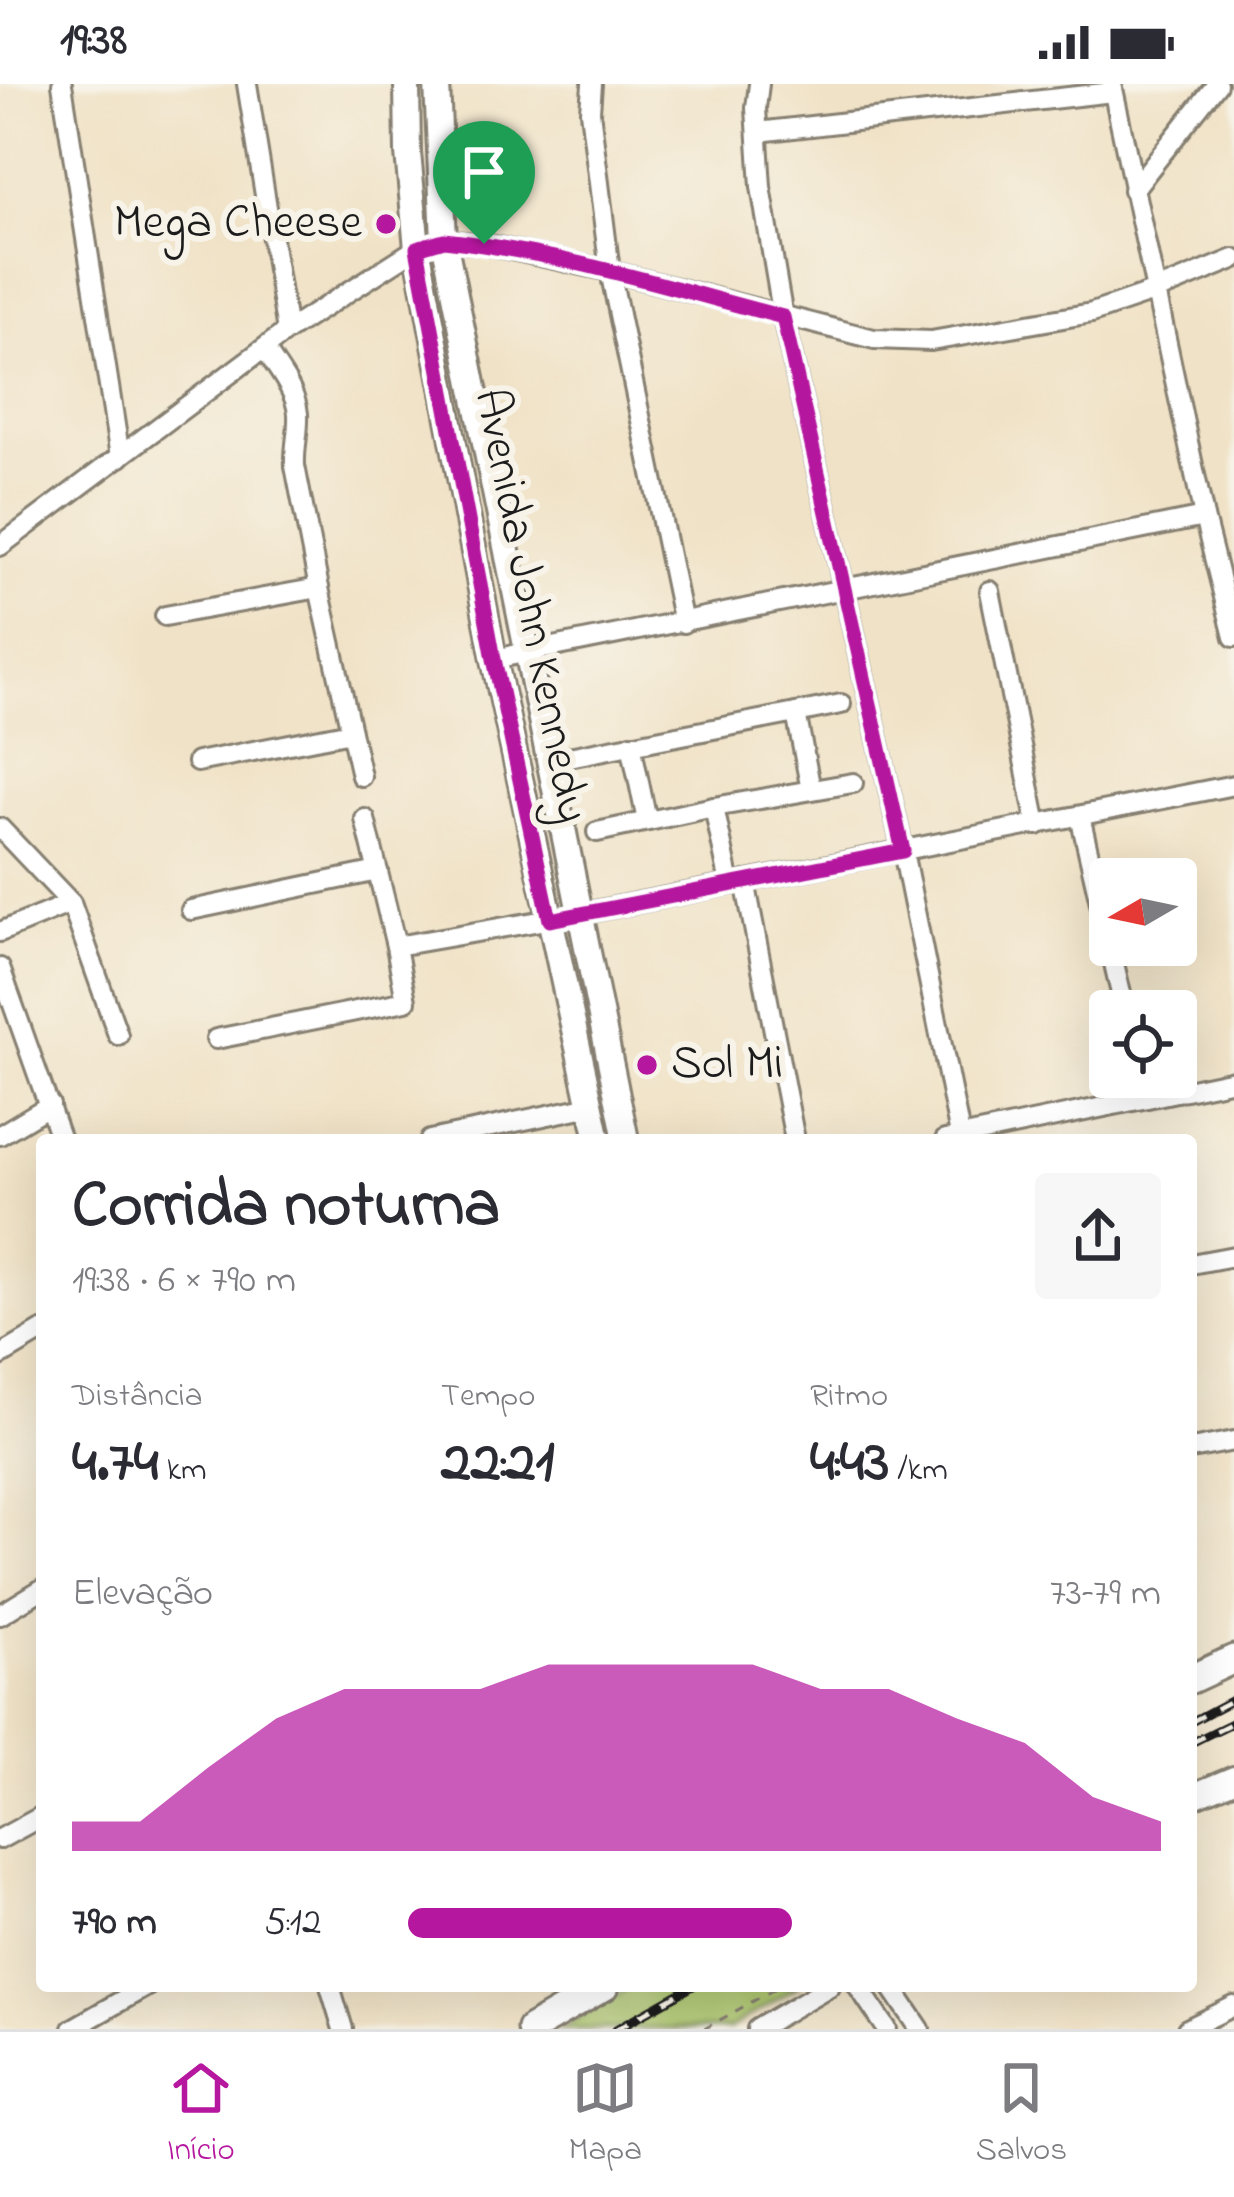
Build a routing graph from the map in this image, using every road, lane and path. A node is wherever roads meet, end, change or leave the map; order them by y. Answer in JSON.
{"nodes":[{"id":1,"x":62,"y":84,"type":"edge"},
{"id":2,"x":247,"y":84,"type":"edge"},
{"id":3,"x":407,"y":84,"type":"edge"},
{"id":4,"x":437,"y":84,"type":"edge"},
{"id":5,"x":592,"y":84,"type":"edge"},
{"id":6,"x":759,"y":84,"type":"edge"},
{"id":7,"x":1216,"y":84,"type":"edge"},
{"id":8,"x":1112,"y":88,"type":"edge"},
{"id":9,"x":758,"y":132,"type":"junction"},
{"id":10,"x":1133,"y":190,"type":"junction"},
{"id":11,"x":444,"y":240,"type":"junction"},
{"id":12,"x":417,"y":248,"type":"junction"},
{"id":13,"x":1234,"y":260,"type":"edge"},
{"id":14,"x":610,"y":272,"type":"junction"},
{"id":15,"x":1156,"y":291,"type":"junction"},
{"id":16,"x":783,"y":317,"type":"junction"},
{"id":17,"x":287,"y":331,"type":"junction"},
{"id":18,"x":265,"y":349,"type":"junction"},
{"id":19,"x":120,"y":457,"type":"junction"},
{"id":20,"x":1204,"y":517,"type":"junction"},
{"id":21,"x":0,"y":546,"type":"edge"},
{"id":22,"x":319,"y":588,"type":"junction"},
{"id":23,"x":844,"y":590,"type":"junction"},
{"id":24,"x":990,"y":591,"type":"dead end"},
{"id":25,"x":164,"y":616,"type":"dead end"},
{"id":26,"x":683,"y":623,"type":"junction"},
{"id":27,"x":1234,"y":637,"type":"edge"},
{"id":28,"x":525,"y":652,"type":"junction"},
{"id":29,"x":494,"y":659,"type":"junction"},
{"id":30,"x":841,"y":704,"type":"dead end"},
{"id":31,"x":796,"y":713,"type":"junction"},
{"id":32,"x":351,"y":732,"type":"junction"},
{"id":33,"x":631,"y":744,"type":"junction"},
{"id":34,"x":548,"y":760,"type":"junction"},
{"id":35,"x":197,"y":762,"type":"dead end"},
{"id":36,"x":361,"y":776,"type":"dead end"},
{"id":37,"x":854,"y":783,"type":"dead end"},
{"id":38,"x":1234,"y":785,"type":"edge"},
{"id":39,"x":811,"y":790,"type":"junction"},
{"id":40,"x":715,"y":807,"type":"junction"},
{"id":41,"x":1080,"y":816,"type":"junction"},
{"id":42,"x":365,"y":819,"type":"dead end"},
{"id":43,"x":647,"y":821,"type":"junction"},
{"id":44,"x":1037,"y":825,"type":"junction"},
{"id":45,"x":0,"y":828,"type":"edge"},
{"id":46,"x":597,"y":832,"type":"dead end"},
{"id":47,"x":903,"y":851,"type":"junction"},
{"id":48,"x":378,"y":871,"type":"junction"},
{"id":49,"x":738,"y":883,"type":"junction"},
{"id":50,"x":71,"y":903,"type":"junction"},
{"id":51,"x":191,"y":910,"type":"dead end"},
{"id":52,"x":580,"y":914,"type":"junction"},
{"id":53,"x":550,"y":920,"type":"junction"},
{"id":54,"x":0,"y":932,"type":"edge"},
{"id":55,"x":396,"y":946,"type":"junction"},
{"id":56,"x":0,"y":968,"type":"edge"},
{"id":57,"x":1120,"y":990,"type":"edge"},
{"id":58,"x":118,"y":1036,"type":"dead end"},
{"id":59,"x":216,"y":1039,"type":"dead end"},
{"id":60,"x":1234,"y":1080,"type":"edge"},
{"id":61,"x":1197,"y":1087,"type":"edge"},
{"id":62,"x":1140,"y":1098,"type":"edge"},
{"id":63,"x":50,"y":1105,"type":"junction"},
{"id":64,"x":591,"y":1106,"type":"junction"},
{"id":65,"x":59,"y":1134,"type":"edge"},
{"id":66,"x":458,"y":1134,"type":"edge"},
{"id":67,"x":597,"y":1134,"type":"edge"},
{"id":68,"x":625,"y":1134,"type":"edge"},
{"id":69,"x":794,"y":1134,"type":"edge"},
{"id":70,"x":954,"y":1134,"type":"edge"},
{"id":71,"x":978,"y":1134,"type":"edge"},
{"id":72,"x":0,"y":1135,"type":"edge"},
{"id":73,"x":1234,"y":1256,"type":"edge"},
{"id":74,"x":1197,"y":1263,"type":"edge"},
{"id":75,"x":36,"y":1335,"type":"edge"},
{"id":76,"x":0,"y":1356,"type":"edge"},
{"id":77,"x":1234,"y":1441,"type":"edge"},
{"id":78,"x":1197,"y":1448,"type":"edge"},
{"id":79,"x":36,"y":1593,"type":"edge"},
{"id":80,"x":0,"y":1615,"type":"edge"},
{"id":81,"x":1234,"y":1659,"type":"edge"},
{"id":82,"x":1197,"y":1676,"type":"edge"},
{"id":83,"x":1234,"y":1779,"type":"edge"},
{"id":84,"x":1197,"y":1794,"type":"edge"},
{"id":85,"x":36,"y":1819,"type":"edge"},
{"id":86,"x":0,"y":1839,"type":"edge"},
{"id":87,"x":137,"y":1992,"type":"edge"},
{"id":88,"x":331,"y":1992,"type":"edge"},
{"id":89,"x":595,"y":1992,"type":"edge"},
{"id":90,"x":769,"y":1992,"type":"edge"},
{"id":91,"x":820,"y":1992,"type":"edge"},
{"id":92,"x":862,"y":1992,"type":"edge"},
{"id":93,"x":895,"y":1992,"type":"edge"},
{"id":94,"x":1234,"y":2006,"type":"edge"},
{"id":95,"x":72,"y":2029,"type":"edge"},
{"id":96,"x":344,"y":2029,"type":"edge"},
{"id":97,"x":531,"y":2029,"type":"edge"},
{"id":98,"x":704,"y":2029,"type":"edge"},
{"id":99,"x":757,"y":2029,"type":"edge"},
{"id":100,"x":887,"y":2029,"type":"edge"},
{"id":101,"x":920,"y":2029,"type":"edge"},
{"id":102,"x":1187,"y":2029,"type":"edge"}],
"edges":[{"from":1,"to":19,"type":"street"},
{"from":2,"to":17,"type":"street"},
{"from":3,"to":12,"type":"main road","name":"Avenida John Kennedy"},
{"from":4,"to":11,"type":"main road","name":"Avenida John Kennedy"},
{"from":5,"to":14,"type":"street"},
{"from":6,"to":9,"type":"street"},
{"from":7,"to":10,"type":"street"},
{"from":8,"to":9,"type":"street"},
{"from":8,"to":10,"type":"street"},
{"from":9,"to":16,"type":"street"},
{"from":10,"to":15,"type":"street"},
{"from":11,"to":12,"type":"street"},
{"from":11,"to":14,"type":"street"},
{"from":11,"to":28,"type":"main road","name":"Avenida John Kennedy"},
{"from":12,"to":17,"type":"street"},
{"from":12,"to":29,"type":"main road","name":"Avenida John Kennedy"},
{"from":13,"to":15,"type":"street"},
{"from":14,"to":16,"type":"street"},
{"from":14,"to":26,"type":"street"},
{"from":15,"to":16,"type":"street"},
{"from":15,"to":20,"type":"street"},
{"from":16,"to":23,"type":"street"},
{"from":17,"to":18,"type":"street"},
{"from":18,"to":19,"type":"street"},
{"from":18,"to":22,"type":"street"},
{"from":19,"to":21,"type":"street"},
{"from":20,"to":23,"type":"street"},
{"from":20,"to":27,"type":"street"},
{"from":22,"to":25,"type":"street"},
{"from":22,"to":32,"type":"street"},
{"from":23,"to":26,"type":"street"},
{"from":23,"to":47,"type":"street"},
{"from":24,"to":44,"type":"street"},
{"from":26,"to":28,"type":"street"},
{"from":28,"to":29,"type":"street"},
{"from":28,"to":34,"type":"main road","name":"Avenida John Kennedy"},
{"from":29,"to":53,"type":"main road","name":"Avenida John Kennedy"},
{"from":30,"to":31,"type":"street"},
{"from":31,"to":33,"type":"street"},
{"from":31,"to":39,"type":"street"},
{"from":32,"to":35,"type":"street"},
{"from":32,"to":36,"type":"street"},
{"from":33,"to":34,"type":"street"},
{"from":33,"to":43,"type":"street"},
{"from":34,"to":52,"type":"main road","name":"Avenida John Kennedy"},
{"from":37,"to":39,"type":"street"},
{"from":38,"to":41,"type":"street"},
{"from":39,"to":40,"type":"street"},
{"from":40,"to":43,"type":"street"},
{"from":40,"to":49,"type":"street"},
{"from":41,"to":44,"type":"street"},
{"from":41,"to":57,"type":"street"},
{"from":42,"to":48,"type":"street"},
{"from":43,"to":46,"type":"street"},
{"from":44,"to":47,"type":"street"},
{"from":45,"to":50,"type":"street"},
{"from":47,"to":49,"type":"street"},
{"from":47,"to":70,"type":"street"},
{"from":48,"to":51,"type":"street"},
{"from":48,"to":55,"type":"street"},
{"from":49,"to":52,"type":"street"},
{"from":49,"to":69,"type":"street"},
{"from":50,"to":54,"type":"street"},
{"from":50,"to":58,"type":"street"},
{"from":52,"to":53,"type":"street"},
{"from":52,"to":68,"type":"main road","name":"Avenida John Kennedy"},
{"from":53,"to":55,"type":"street"},
{"from":53,"to":64,"type":"main road","name":"Avenida John Kennedy"},
{"from":55,"to":59,"type":"street"},
{"from":56,"to":63,"type":"street"},
{"from":60,"to":61,"type":"street"},
{"from":62,"to":71,"type":"street"},
{"from":63,"to":65,"type":"street"},
{"from":63,"to":72,"type":"street"},
{"from":64,"to":66,"type":"street"},
{"from":64,"to":67,"type":"main road","name":"Avenida John Kennedy"},
{"from":73,"to":74,"type":"street"},
{"from":75,"to":76,"type":"street"},
{"from":77,"to":78,"type":"street"},
{"from":79,"to":80,"type":"street"},
{"from":81,"to":82,"type":"main road"},
{"from":83,"to":84,"type":"main road"},
{"from":85,"to":86,"type":"street"},
{"from":87,"to":95,"type":"street"},
{"from":88,"to":96,"type":"street"},
{"from":89,"to":97,"type":"main road"},
{"from":90,"to":98,"type":"path"},
{"from":91,"to":99,"type":"street"},
{"from":92,"to":100,"type":"street"},
{"from":93,"to":101,"type":"street"},
{"from":94,"to":102,"type":"street"}]}
